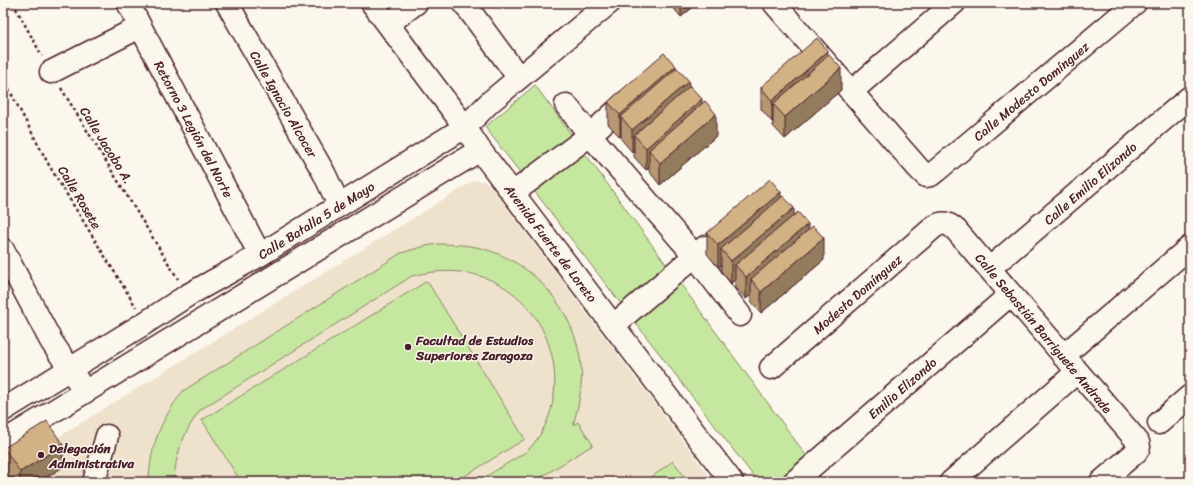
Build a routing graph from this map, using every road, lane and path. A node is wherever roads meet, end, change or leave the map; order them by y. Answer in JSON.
{"nodes":[{"id":1,"x":12,"y":3,"type":"edge"},
{"id":2,"x":128,"y":3,"type":"edge"},
{"id":3,"x":227,"y":3,"type":"edge"},
{"id":4,"x":372,"y":3,"type":"edge"},
{"id":5,"x":416,"y":3,"type":"edge"},
{"id":6,"x":464,"y":3,"type":"edge"},
{"id":7,"x":609,"y":3,"type":"edge"},
{"id":8,"x":774,"y":3,"type":"edge"},
{"id":9,"x":954,"y":3,"type":"edge"},
{"id":10,"x":1135,"y":3,"type":"edge"},
{"id":11,"x":388,"y":24,"type":"junction"},
{"id":12,"x":140,"y":27,"type":"junction"},
{"id":13,"x":51,"y":72,"type":"junction"},
{"id":14,"x":3,"y":78,"type":"edge"},
{"id":15,"x":519,"y":78,"type":"junction"},
{"id":16,"x":851,"y":92,"type":"junction"},
{"id":17,"x":1190,"y":97,"type":"edge"},
{"id":18,"x":626,"y":102,"type":"edge"},
{"id":19,"x":566,"y":105,"type":"dead end"},
{"id":20,"x":465,"y":127,"type":"junction"},
{"id":21,"x":590,"y":135,"type":"junction"},
{"id":22,"x":480,"y":150,"type":"junction"},
{"id":23,"x":513,"y":193,"type":"junction"},
{"id":24,"x":339,"y":206,"type":"junction"},
{"id":25,"x":945,"y":222,"type":"joint"},
{"id":26,"x":718,"y":236,"type":"edge"},
{"id":27,"x":1190,"y":247,"type":"edge"},
{"id":28,"x":3,"y":250,"type":"edge"},
{"id":29,"x":260,"y":255,"type":"junction"},
{"id":30,"x":695,"y":256,"type":"junction"},
{"id":31,"x":990,"y":268,"type":"junction"},
{"id":32,"x":1011,"y":294,"type":"junction"},
{"id":33,"x":188,"y":295,"type":"junction"},
{"id":34,"x":740,"y":315,"type":"dead end"},
{"id":35,"x":204,"y":318,"type":"junction"},
{"id":36,"x":145,"y":323,"type":"junction"},
{"id":37,"x":614,"y":325,"type":"junction"},
{"id":38,"x":1063,"y":356,"type":"junction"},
{"id":39,"x":771,"y":368,"type":"dead end"},
{"id":40,"x":71,"y":369,"type":"junction"},
{"id":41,"x":1077,"y":372,"type":"junction"},
{"id":42,"x":84,"y":392,"type":"junction"},
{"id":43,"x":1190,"y":396,"type":"edge"},
{"id":44,"x":4,"y":406,"type":"edge"},
{"id":45,"x":1159,"y":423,"type":"dead end"},
{"id":46,"x":108,"y":436,"type":"dead end"},
{"id":47,"x":3,"y":442,"type":"edge"},
{"id":48,"x":94,"y":482,"type":"edge"},
{"id":49,"x":732,"y":482,"type":"edge"},
{"id":50,"x":794,"y":482,"type":"edge"},
{"id":51,"x":951,"y":482,"type":"edge"},
{"id":52,"x":1101,"y":482,"type":"edge"}],
"edges":[{"from":1,"to":13,"type":"path","name":"Calle Jacobo A."},
{"from":2,"to":12,"type":"street","name":"Retorno 3 Legión del Norte"},
{"from":3,"to":24,"type":"street","name":"Calle Ignacio Alcocer"},
{"from":4,"to":11,"type":"street","name":"Avenida Fuerte de Loreto"},
{"from":5,"to":11,"type":"street"},
{"from":6,"to":15,"type":"street"},
{"from":7,"to":15,"type":"street","name":"Calle Batalla 5 de Mayo"},
{"from":8,"to":16,"type":"street"},
{"from":9,"to":16,"type":"street"},
{"from":10,"to":16,"type":"street","name":"Calle Modesto Domínguez"},
{"from":11,"to":20,"type":"street","name":"Avenida Fuerte de Loreto"},
{"from":12,"to":13,"type":"street"},
{"from":12,"to":29,"type":"street","name":"Retorno 3 Legión del Norte"},
{"from":13,"to":33,"type":"path","name":"Calle Jacobo A."},
{"from":14,"to":36,"type":"path","name":"Calle Rosete"},
{"from":15,"to":20,"type":"street","name":"Calle Batalla 5 de Mayo"},
{"from":17,"to":31,"type":"street","name":"Calle Emilio Elizondo"},
{"from":18,"to":21,"type":"street"},
{"from":19,"to":21,"type":"street"},
{"from":20,"to":22,"type":"street","name":"Avenida Fuerte de Loreto"},
{"from":20,"to":24,"type":"street","name":"Calle Batalla 5 de Mayo"},
{"from":21,"to":23,"type":"street"},
{"from":21,"to":30,"type":"street"},
{"from":22,"to":23,"type":"street","name":"Avenida Fuerte de Loreto"},
{"from":22,"to":35,"type":"street","name":"Calle Batalla 5 de Mayo"},
{"from":23,"to":37,"type":"street","name":"Avenida Fuerte de Loreto"},
{"from":24,"to":29,"type":"street","name":"Calle Batalla 5 de Mayo"},
{"from":25,"to":31,"type":"street","name":"Calle Sebastián Barriguete Andrade"},
{"from":25,"to":39,"type":"street","name":"Modesto Domínguez"},
{"from":26,"to":30,"type":"street"},
{"from":27,"to":38,"type":"street"},
{"from":28,"to":40,"type":"street"},
{"from":29,"to":33,"type":"street","name":"Calle Batalla 5 de Mayo"},
{"from":30,"to":34,"type":"street"},
{"from":30,"to":37,"type":"street"},
{"from":31,"to":32,"type":"street","name":"Calle Sebastián Barriguete Andrade"},
{"from":32,"to":38,"type":"street","name":"Calle Sebastián Barriguete Andrade"},
{"from":32,"to":50,"type":"street","name":"Emilio Elizondo"},
{"from":33,"to":35,"type":"street"},
{"from":33,"to":36,"type":"street","name":"Calle Batalla 5 de Mayo"},
{"from":35,"to":42,"type":"street","name":"Calle Batalla 5 de Mayo"},
{"from":36,"to":40,"type":"street","name":"Calle Batalla 5 de Mayo"},
{"from":37,"to":49,"type":"street","name":"Avenida Fuerte de Loreto"},
{"from":38,"to":41,"type":"street","name":"Calle Sebastián Barriguete Andrade"},
{"from":40,"to":42,"type":"street"},
{"from":40,"to":44,"type":"street","name":"Calle Batalla 5 de Mayo"},
{"from":41,"to":51,"type":"street"},
{"from":41,"to":52,"type":"street","name":"Calle Sebastián Barriguete Andrade"},
{"from":42,"to":47,"type":"street","name":"Calle Batalla 5 de Mayo"},
{"from":43,"to":45,"type":"street"},
{"from":46,"to":48,"type":"street"}]}
